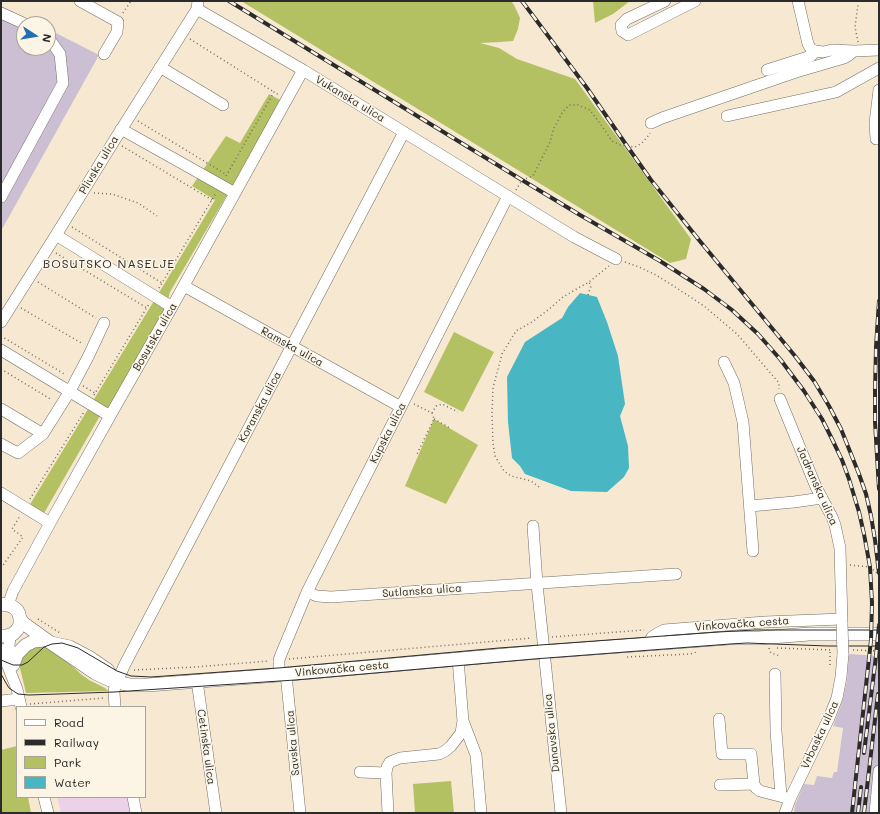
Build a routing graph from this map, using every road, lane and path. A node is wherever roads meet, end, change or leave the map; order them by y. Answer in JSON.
{"nodes":[{"id":1,"x":80,"y":1,"type":"edge"},
{"id":2,"x":131,"y":1,"type":"edge"},
{"id":3,"x":664,"y":1,"type":"edge"},
{"id":4,"x":695,"y":1,"type":"edge"},
{"id":5,"x":798,"y":1,"type":"edge"},
{"id":6,"x":858,"y":4,"type":"dead end"},
{"id":7,"x":197,"y":5,"type":"edge"},
{"id":8,"x":1,"y":13,"type":"edge"},
{"id":9,"x":16,"y":20,"type":"edge"},
{"id":10,"x":118,"y":22,"type":"junction"},
{"id":11,"x":181,"y":33,"type":"junction"},
{"id":12,"x":56,"y":48,"type":"edge"},
{"id":13,"x":879,"y":50,"type":"edge"},
{"id":14,"x":815,"y":51,"type":"junction"},
{"id":15,"x":858,"y":51,"type":"junction"},
{"id":16,"x":104,"y":54,"type":"dead end"},
{"id":17,"x":160,"y":67,"type":"junction"},
{"id":18,"x":879,"y":68,"type":"edge"},
{"id":19,"x":303,"y":70,"type":"junction"},
{"id":20,"x":768,"y":70,"type":"dead end"},
{"id":21,"x":879,"y":90,"type":"edge"},
{"id":22,"x":274,"y":92,"type":"junction"},
{"id":23,"x":286,"y":101,"type":"junction"},
{"id":24,"x":223,"y":105,"type":"dead end"},
{"id":25,"x":130,"y":116,"type":"junction"},
{"id":26,"x":727,"y":116,"type":"dead end"},
{"id":27,"x":651,"y":123,"type":"joint"},
{"id":28,"x":121,"y":129,"type":"junction"},
{"id":29,"x":404,"y":132,"type":"junction"},
{"id":30,"x":876,"y":139,"type":"dead end"},
{"id":31,"x":114,"y":141,"type":"junction"},
{"id":32,"x":227,"y":175,"type":"junction"},
{"id":33,"x":221,"y":185,"type":"junction"},
{"id":34,"x":82,"y":192,"type":"junction"},
{"id":35,"x":235,"y":193,"type":"junction"},
{"id":36,"x":508,"y":196,"type":"junction"},
{"id":37,"x":1,"y":197,"type":"edge"},
{"id":38,"x":212,"y":200,"type":"junction"},
{"id":39,"x":157,"y":216,"type":"dead end"},
{"id":40,"x":64,"y":222,"type":"junction"},
{"id":41,"x":56,"y":235,"type":"junction"},
{"id":42,"x":48,"y":248,"type":"junction"},
{"id":43,"x":616,"y":259,"type":"junction"},
{"id":44,"x":30,"y":277,"type":"junction"},
{"id":45,"x":162,"y":282,"type":"junction"},
{"id":46,"x":590,"y":282,"type":"junction"},
{"id":47,"x":184,"y":286,"type":"junction"},
{"id":48,"x":588,"y":295,"type":"dead end"},
{"id":49,"x":154,"y":296,"type":"junction"},
{"id":50,"x":13,"y":303,"type":"junction"},
{"id":51,"x":172,"y":307,"type":"junction"},
{"id":52,"x":147,"y":308,"type":"junction"},
{"id":53,"x":1,"y":322,"type":"edge"},
{"id":54,"x":104,"y":324,"type":"joint"},
{"id":55,"x":1,"y":336,"type":"edge"},
{"id":56,"x":292,"y":346,"type":"junction"},
{"id":57,"x":92,"y":349,"type":"junction"},
{"id":58,"x":1,"y":350,"type":"edge"},
{"id":59,"x":724,"y":362,"type":"dead end"},
{"id":60,"x":1,"y":369,"type":"edge"},
{"id":61,"x":75,"y":381,"type":"junction"},
{"id":62,"x":70,"y":391,"type":"junction"},
{"id":63,"x":95,"y":393,"type":"junction"},
{"id":64,"x":780,"y":399,"type":"joint"},
{"id":65,"x":89,"y":403,"type":"junction"},
{"id":66,"x":403,"y":404,"type":"junction"},
{"id":67,"x":61,"y":405,"type":"junction"},
{"id":68,"x":1,"y":409,"type":"edge"},
{"id":69,"x":458,"y":412,"type":"dead end"},
{"id":70,"x":432,"y":414,"type":"junction"},
{"id":71,"x":110,"y":416,"type":"junction"},
{"id":72,"x":434,"y":420,"type":"junction"},
{"id":73,"x":450,"y":428,"type":"dead end"},
{"id":74,"x":43,"y":434,"type":"junction"},
{"id":75,"x":1,"y":444,"type":"edge"},
{"id":76,"x":417,"y":454,"type":"dead end"},
{"id":77,"x":539,"y":487,"type":"dead end"},
{"id":78,"x":1,"y":493,"type":"edge"},
{"id":79,"x":822,"y":498,"type":"junction"},
{"id":80,"x":750,"y":506,"type":"junction"},
{"id":81,"x":25,"y":508,"type":"junction"},
{"id":82,"x":50,"y":523,"type":"junction"},
{"id":83,"x":533,"y":526,"type":"dead end"},
{"id":84,"x":753,"y":551,"type":"dead end"},
{"id":85,"x":840,"y":564,"type":"junction"},
{"id":86,"x":1,"y":568,"type":"edge"},
{"id":87,"x":676,"y":574,"type":"dead end"},
{"id":88,"x":879,"y":575,"type":"edge"},
{"id":89,"x":537,"y":584,"type":"junction"},
{"id":90,"x":307,"y":592,"type":"junction"},
{"id":91,"x":3,"y":604,"type":"edge"},
{"id":92,"x":20,"y":619,"type":"junction"},
{"id":93,"x":842,"y":622,"type":"junction"},
{"id":94,"x":644,"y":630,"type":"dead end"},
{"id":95,"x":879,"y":634,"type":"edge"},
{"id":96,"x":8,"y":635,"type":"edge"},
{"id":97,"x":46,"y":640,"type":"junction"},
{"id":98,"x":761,"y":643,"type":"junction"},
{"id":99,"x":879,"y":643,"type":"edge"},
{"id":100,"x":648,"y":644,"type":"junction"},
{"id":101,"x":777,"y":648,"type":"dead end"},
{"id":102,"x":1,"y":649,"type":"edge"},
{"id":103,"x":830,"y":650,"type":"junction"},
{"id":104,"x":698,"y":651,"type":"dead end"},
{"id":105,"x":844,"y":651,"type":"junction"},
{"id":106,"x":879,"y":651,"type":"edge"},
{"id":107,"x":551,"y":652,"type":"junction"},
{"id":108,"x":780,"y":656,"type":"dead end"},
{"id":109,"x":620,"y":658,"type":"dead end"},
{"id":110,"x":458,"y":659,"type":"junction"},
{"id":111,"x":14,"y":665,"type":"junction"},
{"id":112,"x":830,"y":666,"type":"dead end"},
{"id":113,"x":283,"y":674,"type":"junction"},
{"id":114,"x":775,"y":674,"type":"dead end"},
{"id":115,"x":197,"y":681,"type":"junction"},
{"id":116,"x":116,"y":682,"type":"junction"},
{"id":117,"x":19,"y":698,"type":"edge"},
{"id":118,"x":1,"y":701,"type":"edge"},
{"id":119,"x":115,"y":706,"type":"edge"},
{"id":120,"x":719,"y":719,"type":"dead end"},
{"id":121,"x":463,"y":721,"type":"junction"},
{"id":122,"x":454,"y":743,"type":"junction"},
{"id":123,"x":472,"y":745,"type":"junction"},
{"id":124,"x":879,"y":771,"type":"edge"},
{"id":125,"x":360,"y":772,"type":"dead end"},
{"id":126,"x":386,"y":773,"type":"junction"},
{"id":127,"x":754,"y":784,"type":"junction"},
{"id":128,"x":720,"y":786,"type":"dead end"},
{"id":129,"x":44,"y":798,"type":"edge"},
{"id":130,"x":133,"y":798,"type":"edge"},
{"id":131,"x":785,"y":798,"type":"junction"},
{"id":132,"x":48,"y":813,"type":"edge"},
{"id":133,"x":136,"y":813,"type":"edge"},
{"id":134,"x":216,"y":813,"type":"edge"},
{"id":135,"x":300,"y":813,"type":"edge"},
{"id":136,"x":388,"y":813,"type":"edge"},
{"id":137,"x":481,"y":813,"type":"edge"},
{"id":138,"x":561,"y":813,"type":"edge"},
{"id":139,"x":785,"y":813,"type":"edge"},
{"id":140,"x":875,"y":813,"type":"edge"}],
"edges":[{"from":1,"to":10,"type":"street"},
{"from":2,"to":10,"type":"path"},
{"from":3,"to":4,"type":"street"},
{"from":5,"to":14,"type":"street"},
{"from":6,"to":15,"type":"path"},
{"from":7,"to":11,"type":"street","name":"Plivska ulica"},
{"from":7,"to":19,"type":"street","name":"Vukanska ulica"},
{"from":8,"to":9,"type":"street"},
{"from":10,"to":16,"type":"street"},
{"from":11,"to":17,"type":"street","name":"Plivska ulica"},
{"from":11,"to":22,"type":"path"},
{"from":12,"to":37,"type":"street"},
{"from":13,"to":15,"type":"street"},
{"from":14,"to":15,"type":"street"},
{"from":14,"to":20,"type":"street"},
{"from":15,"to":27,"type":"street"},
{"from":17,"to":24,"type":"street"},
{"from":17,"to":25,"type":"street","name":"Plivska ulica"},
{"from":18,"to":26,"type":"street"},
{"from":19,"to":23,"type":"street","name":"Bosutska ulica"},
{"from":19,"to":29,"type":"street","name":"Vukanska ulica"},
{"from":21,"to":30,"type":"street"},
{"from":22,"to":23,"type":"path"},
{"from":22,"to":32,"type":"path"},
{"from":23,"to":35,"type":"street","name":"Bosutska ulica"},
{"from":25,"to":28,"type":"street","name":"Plivska ulica"},
{"from":25,"to":32,"type":"path"},
{"from":27,"to":36,"type":"path"},
{"from":28,"to":31,"type":"street","name":"Plivska ulica"},
{"from":28,"to":33,"type":"street"},
{"from":29,"to":36,"type":"street","name":"Vukanska ulica"},
{"from":29,"to":56,"type":"street","name":"Koranska ulica"},
{"from":31,"to":34,"type":"street","name":"Plivska ulica"},
{"from":31,"to":38,"type":"path"},
{"from":32,"to":33,"type":"path"},
{"from":33,"to":35,"type":"street"},
{"from":33,"to":38,"type":"path"},
{"from":34,"to":39,"type":"path"},
{"from":34,"to":40,"type":"street","name":"Plivska ulica"},
{"from":35,"to":47,"type":"street","name":"Bosutska ulica"},
{"from":36,"to":43,"type":"street","name":"Vukanska ulica"},
{"from":36,"to":66,"type":"street","name":"Kupska ulica"},
{"from":38,"to":45,"type":"path"},
{"from":40,"to":41,"type":"street","name":"Plivska ulica"},
{"from":40,"to":45,"type":"path"},
{"from":41,"to":42,"type":"street","name":"Plivska ulica"},
{"from":41,"to":49,"type":"street"},
{"from":42,"to":44,"type":"street","name":"Plivska ulica"},
{"from":42,"to":52,"type":"path"},
{"from":43,"to":46,"type":"path"},
{"from":43,"to":64,"type":"path"},
{"from":44,"to":50,"type":"street","name":"Plivska ulica"},
{"from":44,"to":54,"type":"path"},
{"from":45,"to":49,"type":"path"},
{"from":46,"to":48,"type":"path"},
{"from":46,"to":77,"type":"path"},
{"from":47,"to":51,"type":"street","name":"Bosutska ulica"},
{"from":47,"to":56,"type":"street","name":"Ramska ulica"},
{"from":49,"to":51,"type":"street"},
{"from":49,"to":52,"type":"path"},
{"from":50,"to":53,"type":"street","name":"Plivska ulica"},
{"from":50,"to":57,"type":"path"},
{"from":51,"to":71,"type":"street","name":"Bosutska ulica"},
{"from":52,"to":63,"type":"path"},
{"from":54,"to":57,"type":"street"},
{"from":55,"to":61,"type":"path"},
{"from":56,"to":66,"type":"street","name":"Ramska ulica"},
{"from":56,"to":116,"type":"street","name":"Koranska ulica"},
{"from":57,"to":61,"type":"street"},
{"from":58,"to":62,"type":"street"},
{"from":59,"to":80,"type":"street"},
{"from":60,"to":67,"type":"path"},
{"from":61,"to":62,"type":"street"},
{"from":61,"to":63,"type":"path"},
{"from":62,"to":65,"type":"street"},
{"from":62,"to":67,"type":"street"},
{"from":63,"to":65,"type":"path"},
{"from":64,"to":79,"type":"street","name":"Jadranska ulica"},
{"from":65,"to":71,"type":"street"},
{"from":65,"to":81,"type":"path"},
{"from":66,"to":70,"type":"path"},
{"from":66,"to":90,"type":"street","name":"Kupska ulica"},
{"from":67,"to":74,"type":"street"},
{"from":68,"to":74,"type":"street"},
{"from":69,"to":70,"type":"path"},
{"from":70,"to":72,"type":"path"},
{"from":71,"to":82,"type":"street","name":"Bosutska ulica"},
{"from":72,"to":73,"type":"path"},
{"from":72,"to":76,"type":"path"},
{"from":74,"to":75,"type":"street"},
{"from":78,"to":81,"type":"street"},
{"from":79,"to":80,"type":"street"},
{"from":79,"to":85,"type":"street","name":"Jadranska ulica"},
{"from":80,"to":84,"type":"street"},
{"from":81,"to":82,"type":"street"},
{"from":81,"to":86,"type":"path"},
{"from":82,"to":91,"type":"street","name":"Bosutska ulica"},
{"from":83,"to":89,"type":"street"},
{"from":85,"to":88,"type":"path"},
{"from":85,"to":93,"type":"street","name":"Jadranska ulica"},
{"from":87,"to":89,"type":"street","name":"Sutlanska ulica"},
{"from":89,"to":90,"type":"street","name":"Sutlanska ulica"},
{"from":89,"to":107,"type":"street"},
{"from":90,"to":113,"type":"street","name":"Kupska ulica"},
{"from":91,"to":92,"type":"main road","name":"Vinkovačka cesta"},
{"from":92,"to":96,"type":"main road"},
{"from":92,"to":97,"type":"main road","name":"Vinkovačka cesta"},
{"from":93,"to":100,"type":"street","name":"Vinkovačka cesta"},
{"from":93,"to":105,"type":"street","name":"Vrbaska ulica","bridge":true},
{"from":94,"to":107,"type":"path"},
{"from":95,"to":98,"type":"main road","name":"Vinkovačka cesta"},
{"from":96,"to":97,"type":"main road","name":"Vinkovačka cesta"},
{"from":96,"to":111,"type":"street"},
{"from":97,"to":111,"type":"main road"},
{"from":97,"to":116,"type":"main road","name":"Vinkovačka cesta"},
{"from":98,"to":99,"type":"main road","name":"Vinkovačka cesta"},
{"from":98,"to":100,"type":"main road","name":"Vinkovačka cesta"},
{"from":98,"to":108,"type":"path"},
{"from":100,"to":107,"type":"main road","name":"Vinkovačka cesta"},
{"from":101,"to":103,"type":"path"},
{"from":102,"to":117,"type":"street"},
{"from":103,"to":105,"type":"path"},
{"from":103,"to":112,"type":"path"},
{"from":104,"to":109,"type":"path"},
{"from":105,"to":106,"type":"path"},
{"from":105,"to":131,"type":"street","name":"Vrbaska ulica"},
{"from":107,"to":110,"type":"main road","name":"Vinkovačka cesta"},
{"from":107,"to":138,"type":"street","name":"Dunavska ulica"},
{"from":110,"to":113,"type":"main road","name":"Vinkovačka cesta"},
{"from":110,"to":121,"type":"street"},
{"from":111,"to":117,"type":"street"},
{"from":113,"to":115,"type":"main road","name":"Vinkovačka cesta"},
{"from":113,"to":135,"type":"street","name":"Savska ulica"},
{"from":114,"to":131,"type":"street"},
{"from":115,"to":116,"type":"main road","name":"Vinkovačka cesta"},
{"from":115,"to":134,"type":"street","name":"Cetinska ulica"},
{"from":116,"to":119,"type":"street"},
{"from":117,"to":118,"type":"street"},
{"from":120,"to":127,"type":"street"},
{"from":121,"to":122,"type":"street"},
{"from":121,"to":123,"type":"street"},
{"from":122,"to":123,"type":"street"},
{"from":122,"to":126,"type":"street"},
{"from":123,"to":137,"type":"street"},
{"from":124,"to":140,"type":"street"},
{"from":125,"to":126,"type":"street"},
{"from":126,"to":136,"type":"street"},
{"from":127,"to":128,"type":"street"},
{"from":127,"to":131,"type":"street"},
{"from":129,"to":132,"type":"street"},
{"from":130,"to":133,"type":"street"},
{"from":131,"to":139,"type":"street","name":"Vrbaska ulica"}]}
